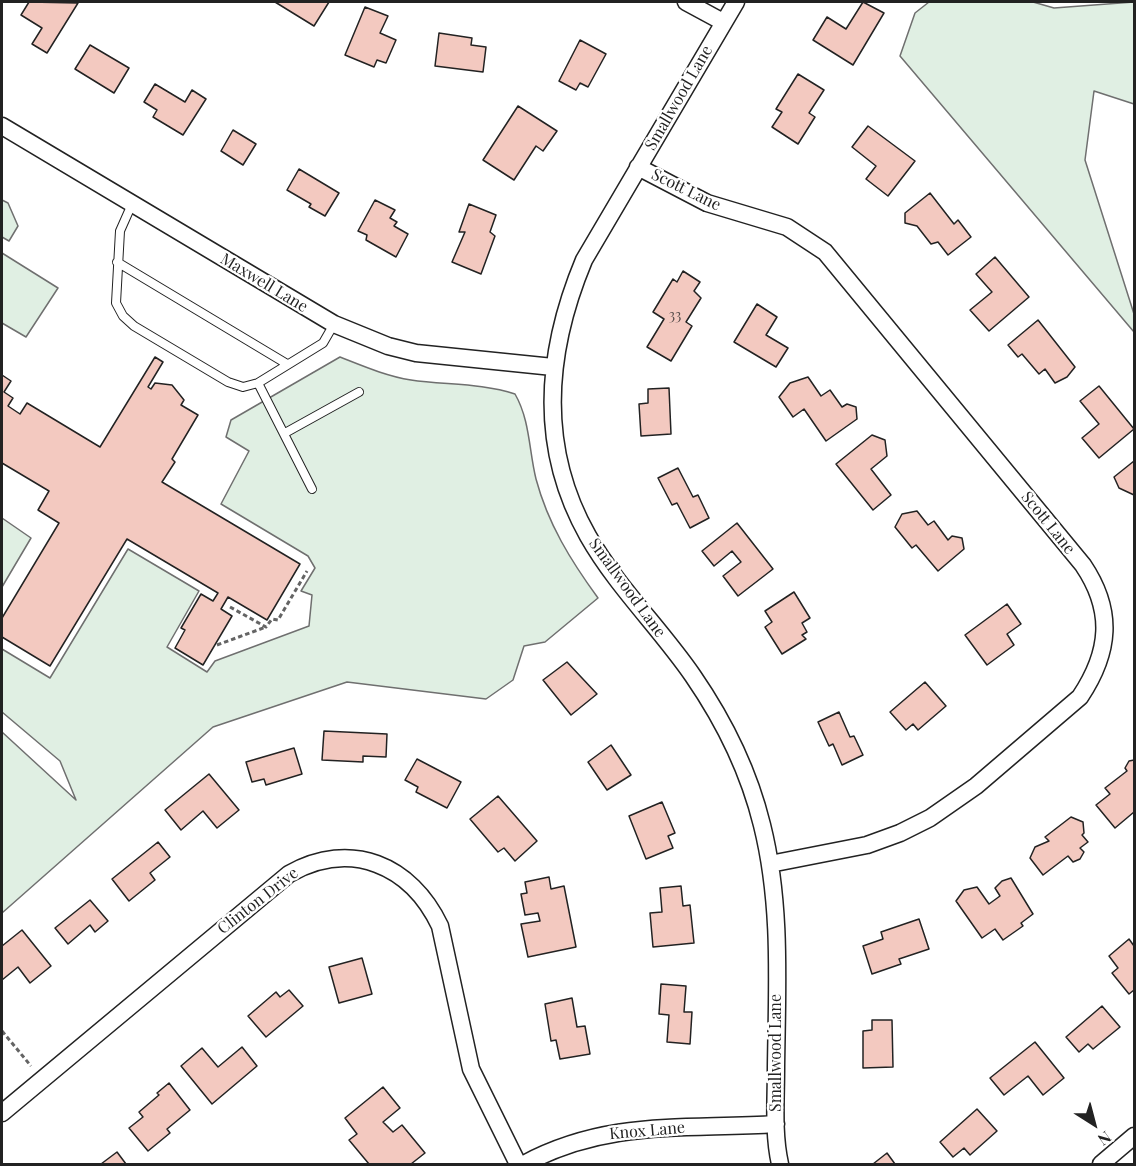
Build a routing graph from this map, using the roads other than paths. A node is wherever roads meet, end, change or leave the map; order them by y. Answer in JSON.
{"nodes":[{"id":1,"x":686,"y":2,"type":"edge"},
{"id":2,"x":736,"y":2,"type":"edge"},
{"id":3,"x":723,"y":22,"type":"junction"},
{"id":4,"x":2,"y":126,"type":"edge"},
{"id":5,"x":638,"y":167,"type":"junction"},
{"id":6,"x":132,"y":204,"type":"junction"},
{"id":7,"x":117,"y":262,"type":"junction"},
{"id":8,"x":334,"y":324,"type":"junction"},
{"id":9,"x":287,"y":364,"type":"junction"},
{"id":10,"x":553,"y":367,"type":"junction"},
{"id":11,"x":258,"y":383,"type":"junction"},
{"id":12,"x":359,"y":392,"type":"dead end"},
{"id":13,"x":285,"y":433,"type":"junction"},
{"id":14,"x":312,"y":489,"type":"dead end"},
{"id":15,"x":770,"y":864,"type":"junction"},
{"id":16,"x":2,"y":1113,"type":"edge"},
{"id":17,"x":776,"y":1124,"type":"junction"},
{"id":18,"x":1134,"y":1136,"type":"edge"},
{"id":19,"x":518,"y":1164,"type":"edge"},
{"id":20,"x":524,"y":1164,"type":"edge"},
{"id":21,"x":780,"y":1164,"type":"edge"},
{"id":22,"x":1101,"y":1164,"type":"edge"}],
"edges":[{"from":1,"to":3,"type":"street"},
{"from":2,"to":3,"type":"street","name":"Smallwood Lane"},
{"from":3,"to":5,"type":"street","name":"Smallwood Lane"},
{"from":4,"to":6,"type":"street","name":"Maxwell Lane"},
{"from":5,"to":10,"type":"street","name":"Smallwood Lane"},
{"from":5,"to":15,"type":"street","name":"Scott Lane"},
{"from":6,"to":7,"type":"lane"},
{"from":6,"to":8,"type":"street","name":"Maxwell Lane"},
{"from":7,"to":9,"type":"lane"},
{"from":7,"to":11,"type":"lane"},
{"from":8,"to":9,"type":"lane"},
{"from":8,"to":10,"type":"street","name":"Maxwell Lane"},
{"from":9,"to":11,"type":"lane"},
{"from":10,"to":15,"type":"street","name":"Smallwood Lane"},
{"from":11,"to":13,"type":"lane"},
{"from":12,"to":13,"type":"lane"},
{"from":13,"to":14,"type":"lane"},
{"from":15,"to":17,"type":"street","name":"Smallwood Lane"},
{"from":16,"to":19,"type":"street","name":"Clinton Drive"},
{"from":17,"to":20,"type":"street","name":"Knox Lane"},
{"from":17,"to":21,"type":"street","name":"Smallwood Lane"},
{"from":18,"to":22,"type":"street"}]}
